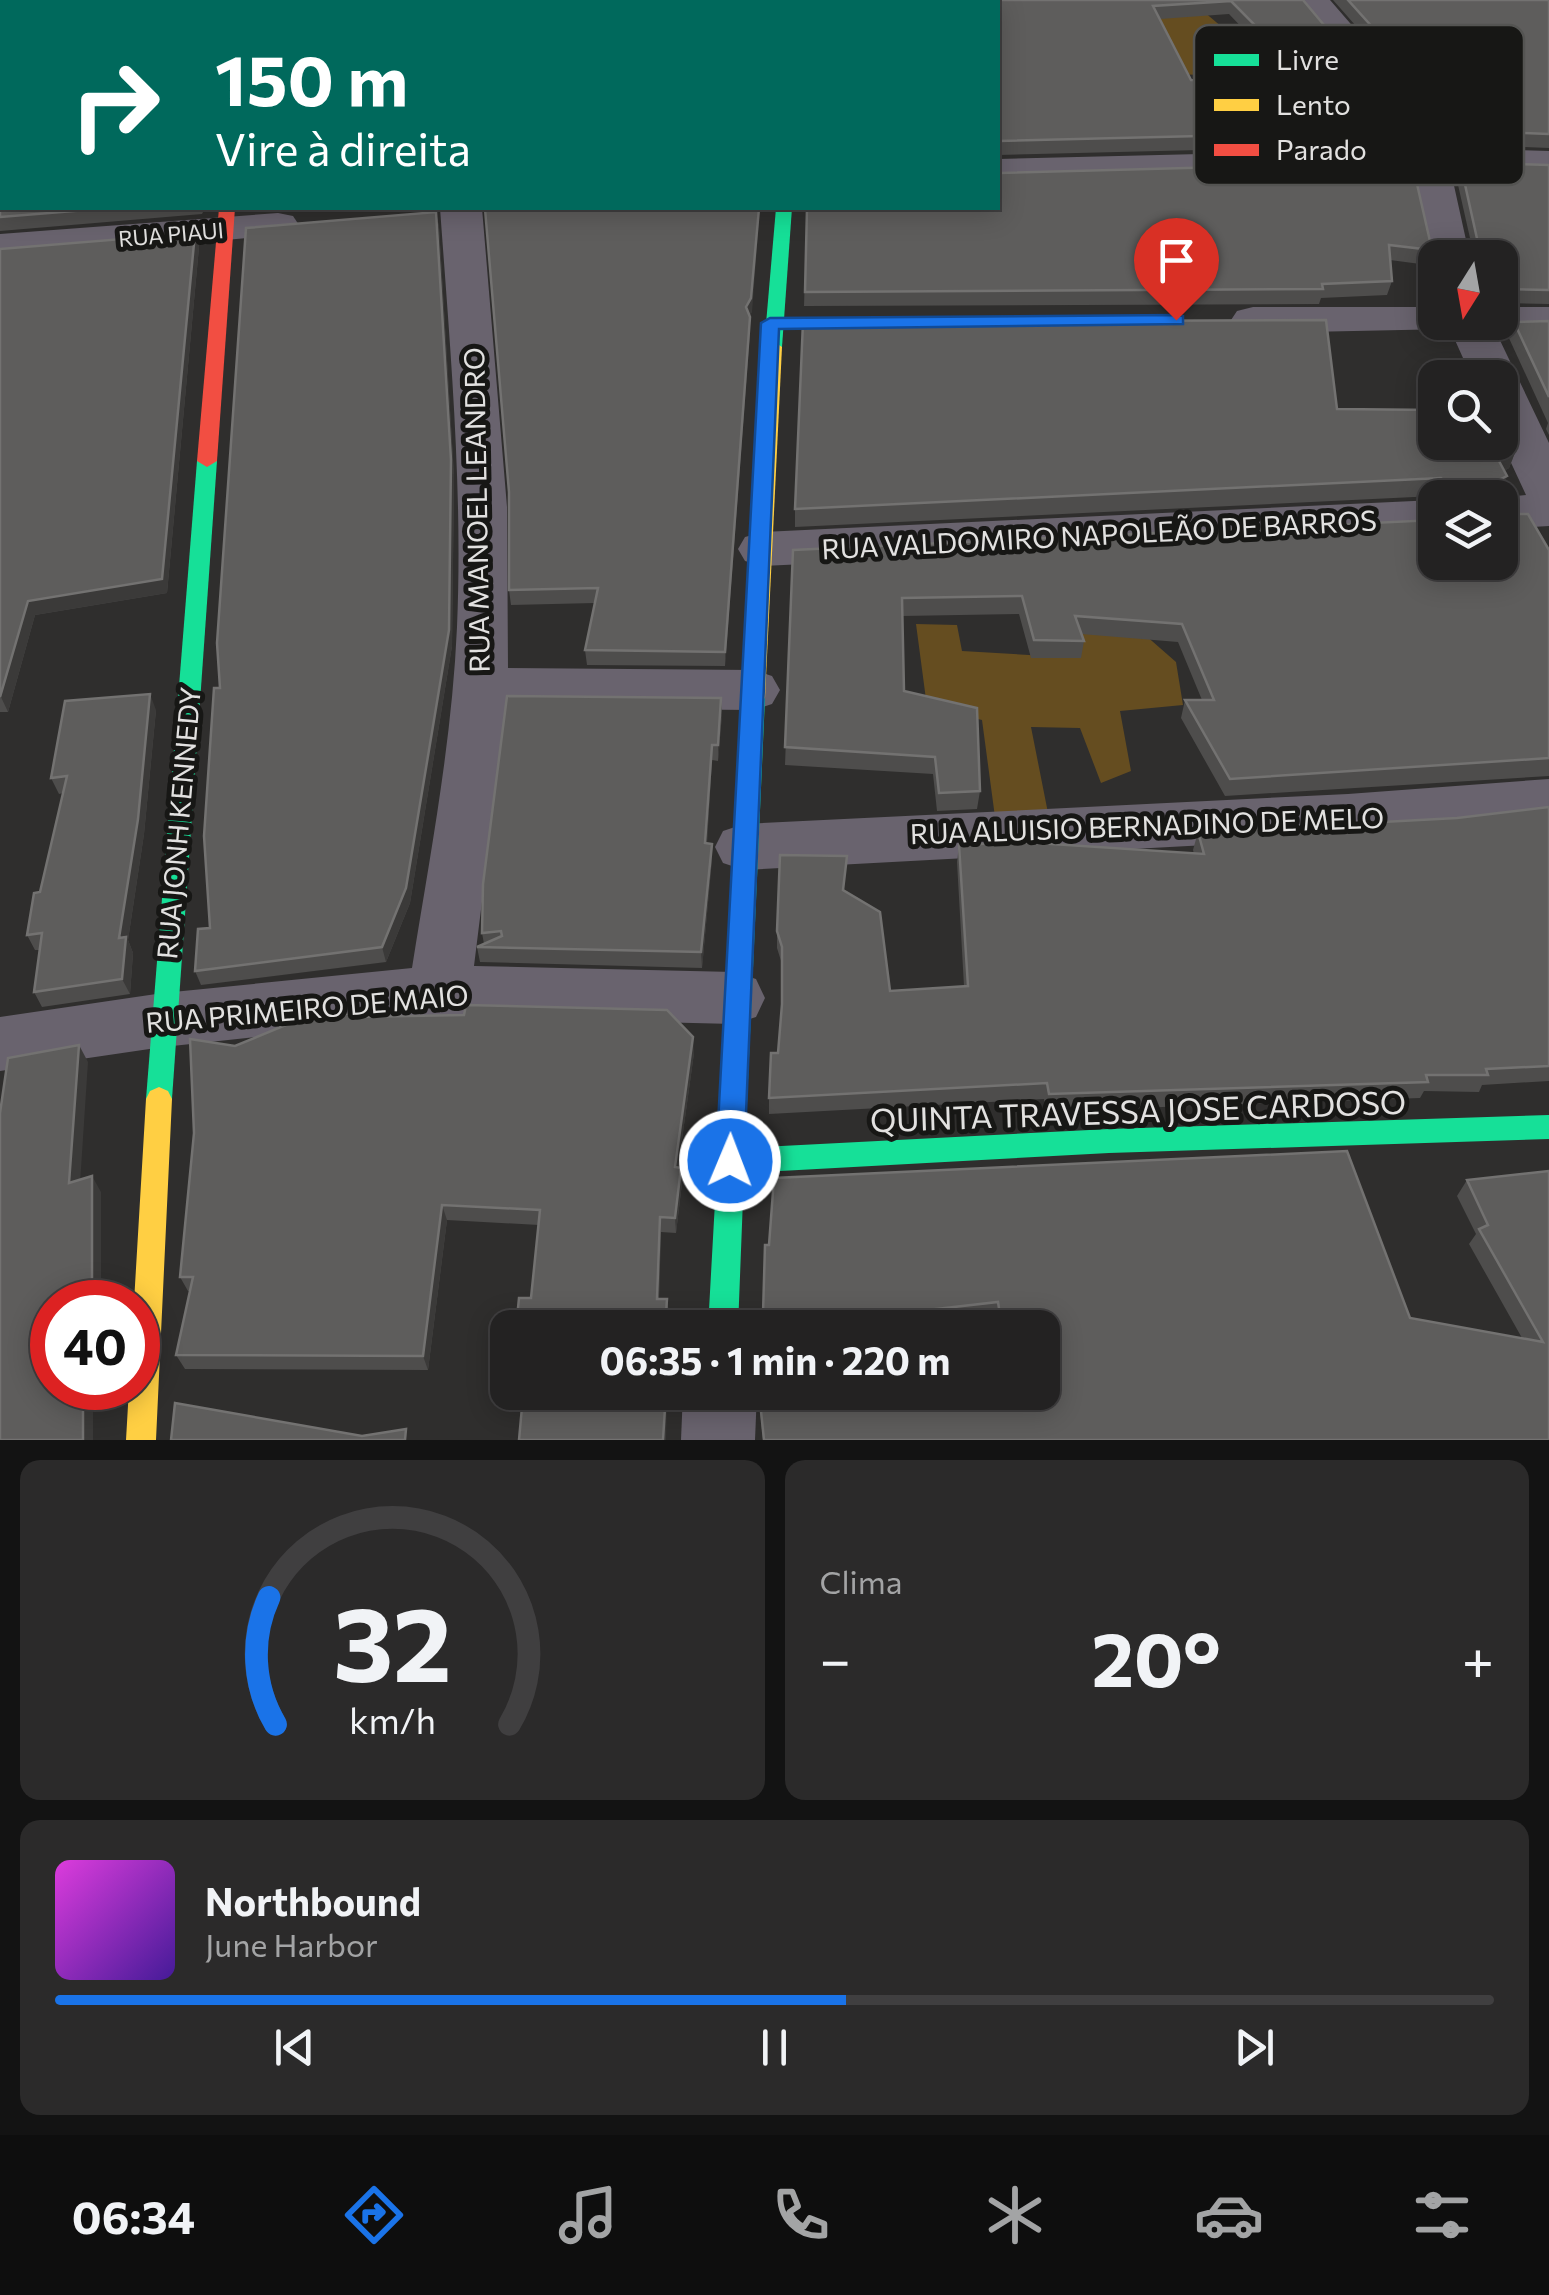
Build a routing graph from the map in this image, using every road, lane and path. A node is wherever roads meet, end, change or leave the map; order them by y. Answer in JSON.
{"nodes":[{"id":1,"x":1311,"y":0,"type":"edge"},
{"id":2,"x":1332,"y":25,"type":"edge"},
{"id":3,"x":1524,"y":162,"type":"edge"},
{"id":4,"x":1549,"y":163,"type":"edge"},
{"id":5,"x":1194,"y":167,"type":"edge"},
{"id":6,"x":1000,"y":172,"type":"edge"},
{"id":7,"x":1436,"y":185,"type":"edge"},
{"id":8,"x":456,"y":210,"type":"edge"},
{"id":9,"x":784,"y":210,"type":"edge"},
{"id":10,"x":227,"y":218,"type":"edge"},
{"id":11,"x":324,"y":222,"type":"edge"},
{"id":12,"x":1446,"y":240,"type":"edge"},
{"id":13,"x":0,"y":247,"type":"edge"},
{"id":14,"x":1215,"y":320,"type":"edge"},
{"id":15,"x":1418,"y":320,"type":"edge"},
{"id":16,"x":1518,"y":320,"type":"edge"},
{"id":17,"x":1549,"y":320,"type":"edge"},
{"id":18,"x":1518,"y":427,"type":"edge"},
{"id":19,"x":1549,"y":493,"type":"edge"},
{"id":20,"x":1549,"y":510,"type":"edge"},
{"id":21,"x":1518,"y":512,"type":"edge"},
{"id":22,"x":1418,"y":518,"type":"edge"},
{"id":23,"x":762,"y":550,"type":"junction"},
{"id":24,"x":480,"y":688,"type":"junction"},
{"id":25,"x":753,"y":690,"type":"junction"},
{"id":26,"x":1549,"y":801,"type":"edge"},
{"id":27,"x":744,"y":847,"type":"junction"},
{"id":28,"x":440,"y":990,"type":"junction"},
{"id":29,"x":734,"y":998,"type":"junction"},
{"id":30,"x":163,"y":1020,"type":"junction"},
{"id":31,"x":0,"y":1044,"type":"edge"},
{"id":32,"x":1549,"y":1128,"type":"edge"},
{"id":33,"x":730,"y":1161,"type":"junction"},
{"id":34,"x":724,"y":1310,"type":"edge"},
{"id":35,"x":719,"y":1410,"type":"edge"},
{"id":36,"x":142,"y":1440,"type":"edge"},
{"id":37,"x":718,"y":1440,"type":"edge"}],
"edges":[{"from":1,"to":2,"type":"street"},
{"from":3,"to":4,"type":"street"},
{"from":5,"to":6,"type":"street"},
{"from":7,"to":12,"type":"street"},
{"from":8,"to":24,"type":"street","name":"RUA MANOEL LEANDRO"},
{"from":9,"to":23,"type":"street"},
{"from":10,"to":11,"type":"street","name":"RUA PIAUI"},
{"from":10,"to":13,"type":"street","name":"RUA PIAUI"},
{"from":10,"to":30,"type":"street","name":"RUA JONH KENNEDY"},
{"from":14,"to":15,"type":"street"},
{"from":16,"to":17,"type":"street"},
{"from":18,"to":19,"type":"street"},
{"from":20,"to":21,"type":"street"},
{"from":22,"to":23,"type":"street","name":"RUA VALDOMIRO NAPOLEÃO DE BARROS"},
{"from":23,"to":25,"type":"street"},
{"from":24,"to":25,"type":"street"},
{"from":24,"to":28,"type":"street","name":"RUA MANOEL LEANDRO"},
{"from":25,"to":27,"type":"street"},
{"from":26,"to":27,"type":"street","name":"RUA ALUISIO BERNADINO DE MELO"},
{"from":27,"to":29,"type":"street"},
{"from":28,"to":29,"type":"street","name":"RUA PRIMEIRO DE MAIO"},
{"from":28,"to":30,"type":"street","name":"RUA PRIMEIRO DE MAIO"},
{"from":29,"to":33,"type":"street"},
{"from":30,"to":31,"type":"street","name":"RUA PRIMEIRO DE MAIO"},
{"from":30,"to":36,"type":"street","name":"RUA JONH KENNEDY"},
{"from":32,"to":33,"type":"street","name":"QUINTA TRAVESSA JOSE CARDOSO"},
{"from":33,"to":34,"type":"street"},
{"from":35,"to":37,"type":"street"}]}
